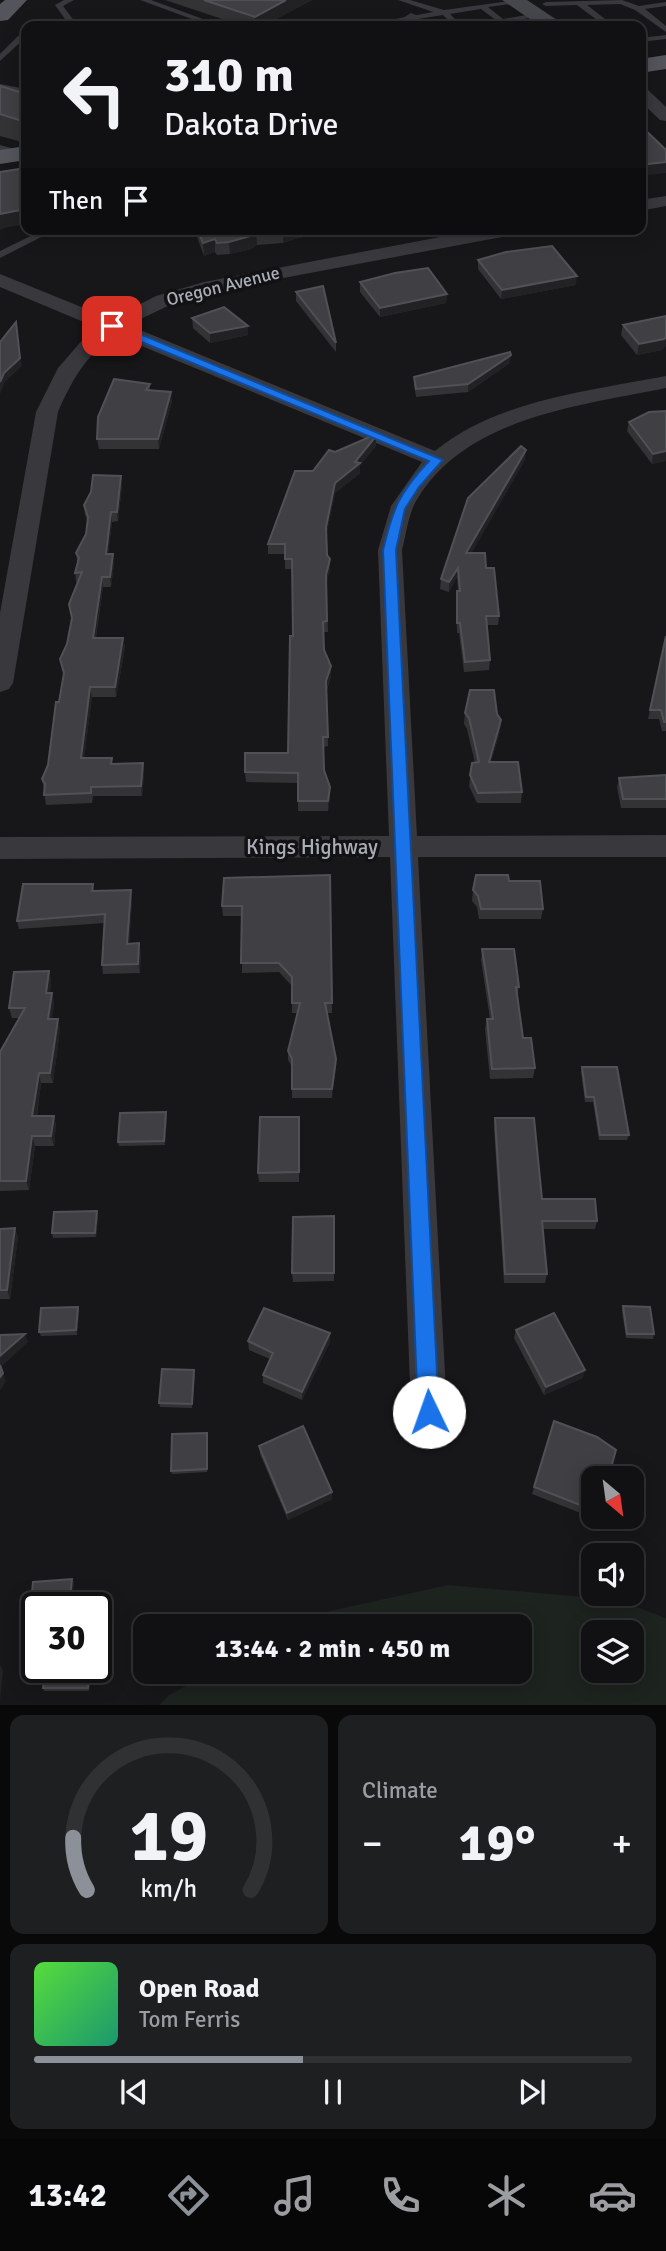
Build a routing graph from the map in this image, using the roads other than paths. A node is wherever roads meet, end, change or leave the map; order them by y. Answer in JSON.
{"nodes":[{"id":1,"x":17,"y":0,"type":"edge"},
{"id":2,"x":70,"y":0,"type":"edge"},
{"id":3,"x":144,"y":0,"type":"edge"},
{"id":4,"x":402,"y":0,"type":"edge"},
{"id":5,"x":513,"y":1,"type":"edge"},
{"id":6,"x":579,"y":3,"type":"junction"},
{"id":7,"x":666,"y":5,"type":"edge"},
{"id":8,"x":482,"y":6,"type":"junction"},
{"id":9,"x":638,"y":8,"type":"junction"},
{"id":10,"x":545,"y":11,"type":"edge"},
{"id":11,"x":445,"y":13,"type":"junction"},
{"id":12,"x":0,"y":15,"type":"edge"},
{"id":13,"x":70,"y":21,"type":"edge"},
{"id":14,"x":204,"y":21,"type":"edge"},
{"id":15,"x":418,"y":21,"type":"edge"},
{"id":16,"x":453,"y":21,"type":"edge"},
{"id":17,"x":500,"y":21,"type":"edge"},
{"id":18,"x":505,"y":21,"type":"edge"},
{"id":19,"x":568,"y":21,"type":"edge"},
{"id":20,"x":603,"y":21,"type":"edge"},
{"id":21,"x":666,"y":30,"type":"edge"},
{"id":22,"x":666,"y":37,"type":"edge"},
{"id":23,"x":21,"y":39,"type":"edge"},
{"id":24,"x":646,"y":39,"type":"edge"},
{"id":25,"x":666,"y":50,"type":"edge"},
{"id":26,"x":646,"y":53,"type":"edge"},
{"id":27,"x":0,"y":59,"type":"edge"},
{"id":28,"x":666,"y":62,"type":"edge"},
{"id":29,"x":646,"y":65,"type":"edge"},
{"id":30,"x":0,"y":86,"type":"edge"},
{"id":31,"x":21,"y":89,"type":"edge"},
{"id":32,"x":646,"y":98,"type":"edge"},
{"id":33,"x":666,"y":116,"type":"edge"},
{"id":34,"x":15,"y":155,"type":"edge"},
{"id":35,"x":0,"y":168,"type":"edge"},
{"id":36,"x":666,"y":201,"type":"edge"},
{"id":37,"x":646,"y":205,"type":"edge"},
{"id":38,"x":41,"y":235,"type":"edge"},
{"id":39,"x":480,"y":235,"type":"edge"},
{"id":40,"x":0,"y":255,"type":"edge"},
{"id":41,"x":0,"y":280,"type":"edge"},
{"id":42,"x":112,"y":326,"type":"junction"},
{"id":43,"x":666,"y":382,"type":"edge"},
{"id":44,"x":437,"y":460,"type":"junction"},
{"id":45,"x":0,"y":683,"type":"edge"},
{"id":46,"x":666,"y":846,"type":"edge"},
{"id":47,"x":402,"y":847,"type":"junction"},
{"id":48,"x":0,"y":848,"type":"edge"},
{"id":49,"x":429,"y":1412,"type":"dead end"}],
"edges":[{"from":1,"to":12,"type":"main road"},
{"from":2,"to":13,"type":"lane"},
{"from":3,"to":14,"type":"lane"},
{"from":4,"to":11,"type":"lane"},
{"from":5,"to":8,"type":"lane"},
{"from":5,"to":10,"type":"main road"},
{"from":6,"to":9,"type":"lane"},
{"from":6,"to":10,"type":"lane"},
{"from":6,"to":20,"type":"lane"},
{"from":7,"to":9,"type":"lane"},
{"from":8,"to":11,"type":"lane"},
{"from":8,"to":17,"type":"lane"},
{"from":9,"to":21,"type":"lane"},
{"from":10,"to":18,"type":"lane"},
{"from":10,"to":19,"type":"main road"},
{"from":11,"to":15,"type":"lane"},
{"from":11,"to":16,"type":"lane"},
{"from":22,"to":24,"type":"lane"},
{"from":23,"to":27,"type":"lane"},
{"from":25,"to":26,"type":"main road"},
{"from":28,"to":29,"type":"main road"},
{"from":30,"to":31,"type":"lane"},
{"from":32,"to":33,"type":"street"},
{"from":34,"to":35,"type":"main road"},
{"from":36,"to":37,"type":"street"},
{"from":38,"to":40,"type":"lane"},
{"from":39,"to":42,"type":"street","name":"Oregon Avenue"},
{"from":41,"to":42,"type":"street"},
{"from":42,"to":44,"type":"street"},
{"from":42,"to":45,"type":"street","name":"Oregon Avenue"},
{"from":43,"to":44,"type":"street"},
{"from":44,"to":47,"type":"street"},
{"from":46,"to":47,"type":"street","name":"Kings Highway"},
{"from":47,"to":48,"type":"street","name":"Kings Highway"},
{"from":47,"to":49,"type":"street"}]}
